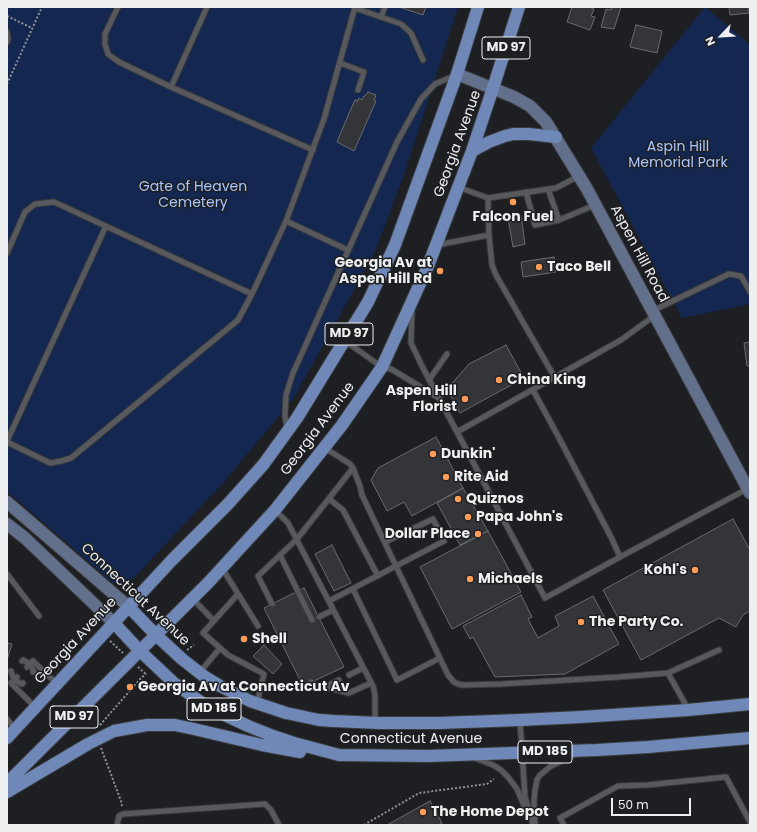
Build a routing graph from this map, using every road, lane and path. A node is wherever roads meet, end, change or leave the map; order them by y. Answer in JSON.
{"nodes":[{"id":1,"x":42,"y":7,"type":"edge"},
{"id":2,"x":118,"y":7,"type":"edge"},
{"id":3,"x":207,"y":7,"type":"edge"},
{"id":4,"x":385,"y":7,"type":"edge"},
{"id":5,"x":478,"y":7,"type":"edge"},
{"id":6,"x":519,"y":7,"type":"edge"},
{"id":7,"x":355,"y":8,"type":"edge"},
{"id":8,"x":7,"y":16,"type":"edge"},
{"id":9,"x":381,"y":17,"type":"junction"},
{"id":10,"x":32,"y":28,"type":"junction"},
{"id":11,"x":7,"y":32,"type":"edge"},
{"id":12,"x":7,"y":42,"type":"edge"},
{"id":13,"x":423,"y":60,"type":"dead end"},
{"id":14,"x":340,"y":62,"type":"junction"},
{"id":15,"x":457,"y":74,"type":"junction"},
{"id":16,"x":7,"y":84,"type":"edge"},
{"id":17,"x":171,"y":87,"type":"junction"},
{"id":18,"x":493,"y":88,"type":"junction"},
{"id":19,"x":358,"y":90,"type":"dead end"},
{"id":20,"x":556,"y":137,"type":"junction"},
{"id":21,"x":312,"y":150,"type":"junction"},
{"id":22,"x":472,"y":151,"type":"junction"},
{"id":23,"x":579,"y":176,"type":"junction"},
{"id":24,"x":458,"y":187,"type":"junction"},
{"id":25,"x":548,"y":189,"type":"junction"},
{"id":26,"x":526,"y":192,"type":"junction"},
{"id":27,"x":488,"y":198,"type":"junction"},
{"id":28,"x":596,"y":205,"type":"junction"},
{"id":29,"x":559,"y":220,"type":"junction"},
{"id":30,"x":286,"y":221,"type":"junction"},
{"id":31,"x":106,"y":226,"type":"junction"},
{"id":32,"x":489,"y":235,"type":"junction"},
{"id":33,"x":436,"y":246,"type":"junction"},
{"id":34,"x":348,"y":250,"type":"junction"},
{"id":35,"x":7,"y":253,"type":"edge"},
{"id":36,"x":750,"y":292,"type":"edge"},
{"id":37,"x":252,"y":294,"type":"junction"},
{"id":38,"x":412,"y":301,"type":"junction"},
{"id":39,"x":654,"y":313,"type":"junction"},
{"id":40,"x":345,"y":340,"type":"junction"},
{"id":41,"x":447,"y":354,"type":"dead end"},
{"id":42,"x":382,"y":367,"type":"junction"},
{"id":43,"x":555,"y":378,"type":"junction"},
{"id":44,"x":429,"y":380,"type":"junction"},
{"id":45,"x":533,"y":390,"type":"junction"},
{"id":46,"x":440,"y":399,"type":"junction"},
{"id":47,"x":288,"y":432,"type":"junction"},
{"id":48,"x":457,"y":432,"type":"junction"},
{"id":49,"x":7,"y":442,"type":"edge"},
{"id":50,"x":325,"y":448,"type":"junction"},
{"id":51,"x":354,"y":468,"type":"junction"},
{"id":52,"x":749,"y":491,"type":"edge"},
{"id":53,"x":329,"y":499,"type":"junction"},
{"id":54,"x":7,"y":502,"type":"edge"},
{"id":55,"x":275,"y":510,"type":"junction"},
{"id":56,"x":14,"y":523,"type":"edge"},
{"id":57,"x":297,"y":539,"type":"junction"},
{"id":58,"x":385,"y":542,"type":"junction"},
{"id":59,"x":280,"y":556,"type":"junction"},
{"id":60,"x":620,"y":557,"type":"junction"},
{"id":61,"x":396,"y":567,"type":"junction"},
{"id":62,"x":222,"y":568,"type":"junction"},
{"id":63,"x":7,"y":574,"type":"edge"},
{"id":64,"x":378,"y":576,"type":"junction"},
{"id":65,"x":353,"y":589,"type":"junction"},
{"id":66,"x":238,"y":594,"type":"junction"},
{"id":67,"x":193,"y":598,"type":"junction"},
{"id":68,"x":329,"y":601,"type":"junction"},
{"id":69,"x":272,"y":604,"type":"dead end"},
{"id":70,"x":129,"y":607,"type":"junction"},
{"id":71,"x":333,"y":610,"type":"junction"},
{"id":72,"x":39,"y":616,"type":"dead end"},
{"id":73,"x":318,"y":617,"type":"dead end"},
{"id":74,"x":312,"y":620,"type":"dead end"},
{"id":75,"x":214,"y":621,"type":"junction"},
{"id":76,"x":114,"y":623,"type":"junction"},
{"id":77,"x":258,"y":626,"type":"dead end"},
{"id":78,"x":156,"y":636,"type":"junction"},
{"id":79,"x":220,"y":648,"type":"junction"},
{"id":80,"x":719,"y":650,"type":"dead end"},
{"id":81,"x":140,"y":651,"type":"junction"},
{"id":82,"x":440,"y":658,"type":"junction"},
{"id":83,"x":22,"y":661,"type":"dead end"},
{"id":84,"x":29,"y":665,"type":"junction"},
{"id":85,"x":363,"y":668,"type":"junction"},
{"id":86,"x":11,"y":671,"type":"dead end"},
{"id":87,"x":33,"y":672,"type":"dead end"},
{"id":88,"x":200,"y":673,"type":"junction"},
{"id":89,"x":668,"y":674,"type":"junction"},
{"id":90,"x":349,"y":675,"type":"dead end"},
{"id":91,"x":15,"y":679,"type":"junction"},
{"id":92,"x":339,"y":680,"type":"dead end"},
{"id":93,"x":312,"y":682,"type":"dead end"},
{"id":94,"x":23,"y":683,"type":"dead end"},
{"id":95,"x":371,"y":683,"type":"junction"},
{"id":96,"x":57,"y":684,"type":"junction"},
{"id":97,"x":324,"y":687,"type":"junction"},
{"id":98,"x":257,"y":703,"type":"junction"},
{"id":99,"x":750,"y":704,"type":"edge"},
{"id":100,"x":35,"y":707,"type":"junction"},
{"id":101,"x":688,"y":710,"type":"junction"},
{"id":102,"x":7,"y":719,"type":"edge"},
{"id":103,"x":520,"y":720,"type":"junction"},
{"id":104,"x":375,"y":722,"type":"junction"},
{"id":105,"x":11,"y":734,"type":"edge"},
{"id":106,"x":750,"y":738,"type":"edge"},
{"id":107,"x":585,"y":750,"type":"junction"},
{"id":108,"x":522,"y":752,"type":"junction"},
{"id":109,"x":465,"y":754,"type":"junction"},
{"id":110,"x":339,"y":755,"type":"junction"},
{"id":111,"x":494,"y":779,"type":"dead end"},
{"id":112,"x":7,"y":783,"type":"edge"},
{"id":113,"x":7,"y":792,"type":"edge"},
{"id":114,"x":750,"y":822,"type":"edge"},
{"id":115,"x":117,"y":825,"type":"edge"},
{"id":116,"x":279,"y":825,"type":"edge"},
{"id":117,"x":364,"y":825,"type":"edge"},
{"id":118,"x":533,"y":825,"type":"edge"},
{"id":119,"x":564,"y":825,"type":"edge"}],
"edges":[{"from":1,"to":10,"type":"path"},
{"from":2,"to":17,"type":"lane"},
{"from":3,"to":17,"type":"lane"},
{"from":4,"to":9,"type":"lane"},
{"from":5,"to":15,"type":"main road","name":"Georgia Avenue","number":"MD 97"},
{"from":6,"to":18,"type":"main road","name":"Georgia Avenue","number":"MD 97"},
{"from":7,"to":9,"type":"lane"},
{"from":7,"to":14,"type":"lane"},
{"from":8,"to":10,"type":"path"},
{"from":9,"to":13,"type":"lane"},
{"from":10,"to":16,"type":"path"},
{"from":11,"to":12,"type":"lane"},
{"from":14,"to":19,"type":"lane"},
{"from":14,"to":21,"type":"lane"},
{"from":15,"to":18,"type":"street","name":"Aspen Hill Road"},
{"from":15,"to":34,"type":"lane"},
{"from":15,"to":40,"type":"main road","name":"Georgia Avenue","number":"MD 97"},
{"from":17,"to":21,"type":"lane"},
{"from":18,"to":20,"type":"street","name":"Aspen Hill Road"},
{"from":18,"to":22,"type":"main road","name":"Georgia Avenue","number":"MD 97"},
{"from":20,"to":22,"type":"main road"},
{"from":20,"to":23,"type":"street","name":"Aspen Hill Road"},
{"from":21,"to":30,"type":"lane"},
{"from":22,"to":24,"type":"main road","name":"Georgia Avenue","number":"MD 97"},
{"from":23,"to":25,"type":"lane"},
{"from":23,"to":28,"type":"street","name":"Aspen Hill Road"},
{"from":24,"to":27,"type":"lane"},
{"from":24,"to":33,"type":"main road","name":"Georgia Avenue","number":"MD 97"},
{"from":25,"to":26,"type":"lane"},
{"from":25,"to":29,"type":"lane"},
{"from":26,"to":27,"type":"lane"},
{"from":26,"to":29,"type":"lane"},
{"from":27,"to":32,"type":"lane"},
{"from":28,"to":29,"type":"lane"},
{"from":28,"to":39,"type":"street","name":"Aspen Hill Road"},
{"from":30,"to":34,"type":"lane"},
{"from":30,"to":37,"type":"lane"},
{"from":31,"to":35,"type":"lane"},
{"from":31,"to":37,"type":"lane"},
{"from":31,"to":49,"type":"lane"},
{"from":32,"to":33,"type":"lane"},
{"from":32,"to":43,"type":"lane"},
{"from":33,"to":38,"type":"main road","name":"Georgia Avenue","number":"MD 97"},
{"from":34,"to":47,"type":"lane"},
{"from":36,"to":39,"type":"lane"},
{"from":37,"to":49,"type":"lane"},
{"from":38,"to":42,"type":"main road","name":"Georgia Avenue","number":"MD 97"},
{"from":38,"to":44,"type":"lane"},
{"from":39,"to":43,"type":"lane"},
{"from":39,"to":52,"type":"street","name":"Aspen Hill Road"},
{"from":40,"to":42,"type":"lane"},
{"from":40,"to":47,"type":"main road","name":"Georgia Avenue","number":"MD 97"},
{"from":41,"to":44,"type":"lane"},
{"from":42,"to":46,"type":"lane"},
{"from":42,"to":50,"type":"main road","name":"Georgia Avenue","number":"MD 97"},
{"from":43,"to":45,"type":"lane"},
{"from":44,"to":46,"type":"lane"},
{"from":45,"to":48,"type":"lane"},
{"from":45,"to":60,"type":"lane"},
{"from":46,"to":48,"type":"lane"},
{"from":47,"to":70,"type":"main road","name":"Georgia Avenue","number":"MD 97"},
{"from":48,"to":60,"type":"lane"},
{"from":50,"to":51,"type":"lane"},
{"from":50,"to":55,"type":"main road","name":"Georgia Avenue","number":"MD 97"},
{"from":51,"to":53,"type":"lane"},
{"from":51,"to":58,"type":"lane"},
{"from":52,"to":60,"type":"lane"},
{"from":53,"to":57,"type":"lane"},
{"from":53,"to":64,"type":"lane"},
{"from":54,"to":56,"type":"street","name":"Connecticut Avenue"},
{"from":55,"to":57,"type":"lane"},
{"from":55,"to":62,"type":"main road","name":"Georgia Avenue","number":"MD 97"},
{"from":56,"to":70,"type":"street","name":"Connecticut Avenue"},
{"from":56,"to":76,"type":"street","name":"Connecticut Avenue"},
{"from":57,"to":59,"type":"lane"},
{"from":57,"to":68,"type":"lane"},
{"from":58,"to":61,"type":"lane"},
{"from":58,"to":61,"type":"lane"},
{"from":59,"to":69,"type":"lane"},
{"from":59,"to":74,"type":"lane"},
{"from":61,"to":64,"type":"lane"},
{"from":61,"to":82,"type":"lane"},
{"from":62,"to":66,"type":"lane"},
{"from":62,"to":67,"type":"main road","name":"Georgia Avenue","number":"MD 97"},
{"from":63,"to":72,"type":"lane"},
{"from":64,"to":65,"type":"lane"},
{"from":65,"to":68,"type":"lane"},
{"from":65,"to":82,"type":"lane"},
{"from":66,"to":75,"type":"lane"},
{"from":66,"to":77,"type":"lane"},
{"from":67,"to":75,"type":"lane"},
{"from":67,"to":78,"type":"main road","name":"Georgia Avenue","number":"MD 97"},
{"from":68,"to":71,"type":"lane"},
{"from":70,"to":76,"type":"main road","name":"Georgia Avenue","number":"MD 97"},
{"from":70,"to":78,"type":"main road","name":"Connecticut Avenue","number":"MD 185"},
{"from":71,"to":73,"type":"lane"},
{"from":71,"to":85,"type":"lane"},
{"from":75,"to":79,"type":"lane"},
{"from":76,"to":81,"type":"main road","name":"Connecticut Avenue","number":"MD 185"},
{"from":76,"to":96,"type":"main road","name":"Georgia Avenue","number":"MD 97"},
{"from":78,"to":81,"type":"main road","name":"Georgia Avenue","number":"MD 97"},
{"from":78,"to":88,"type":"main road","name":"Connecticut Avenue","number":"MD 185"},
{"from":79,"to":88,"type":"lane"},
{"from":79,"to":98,"type":"lane"},
{"from":80,"to":89,"type":"lane"},
{"from":81,"to":110,"type":"main road","name":"Connecticut Avenue","number":"MD 185"},
{"from":81,"to":112,"type":"main road","name":"Georgia Avenue","number":"MD 97"},
{"from":82,"to":89,"type":"lane"},
{"from":83,"to":84,"type":"lane"},
{"from":84,"to":87,"type":"lane"},
{"from":84,"to":96,"type":"lane"},
{"from":85,"to":90,"type":"lane"},
{"from":85,"to":95,"type":"lane"},
{"from":86,"to":91,"type":"lane"},
{"from":88,"to":98,"type":"main road","name":"Connecticut Avenue","number":"MD 185"},
{"from":89,"to":101,"type":"lane"},
{"from":91,"to":94,"type":"lane"},
{"from":91,"to":100,"type":"lane"},
{"from":92,"to":97,"type":"lane"},
{"from":93,"to":97,"type":"lane"},
{"from":95,"to":97,"type":"lane"},
{"from":95,"to":104,"type":"lane"},
{"from":96,"to":100,"type":"main road","name":"Georgia Avenue","number":"MD 97"},
{"from":98,"to":104,"type":"main road","name":"Connecticut Avenue","number":"MD 185"},
{"from":99,"to":101,"type":"main road","name":"Connecticut Avenue","number":"MD 185"},
{"from":100,"to":105,"type":"main road","name":"Georgia Avenue","number":"MD 97"},
{"from":101,"to":103,"type":"main road","name":"Connecticut Avenue","number":"MD 185"},
{"from":102,"to":105,"type":"lane"},
{"from":103,"to":104,"type":"main road","name":"Connecticut Avenue","number":"MD 185"},
{"from":103,"to":108,"type":"lane"},
{"from":106,"to":107,"type":"main road","name":"Connecticut Avenue","number":"MD 185"},
{"from":107,"to":108,"type":"main road","name":"Connecticut Avenue","number":"MD 185"},
{"from":107,"to":118,"type":"lane"},
{"from":108,"to":109,"type":"main road","name":"Connecticut Avenue","number":"MD 185"},
{"from":108,"to":118,"type":"lane"},
{"from":109,"to":110,"type":"main road","name":"Connecticut Avenue","number":"MD 185"},
{"from":109,"to":118,"type":"lane"},
{"from":110,"to":113,"type":"main road"},
{"from":111,"to":117,"type":"path"},
{"from":114,"to":119,"type":"lane"},
{"from":115,"to":116,"type":"lane"}]}
